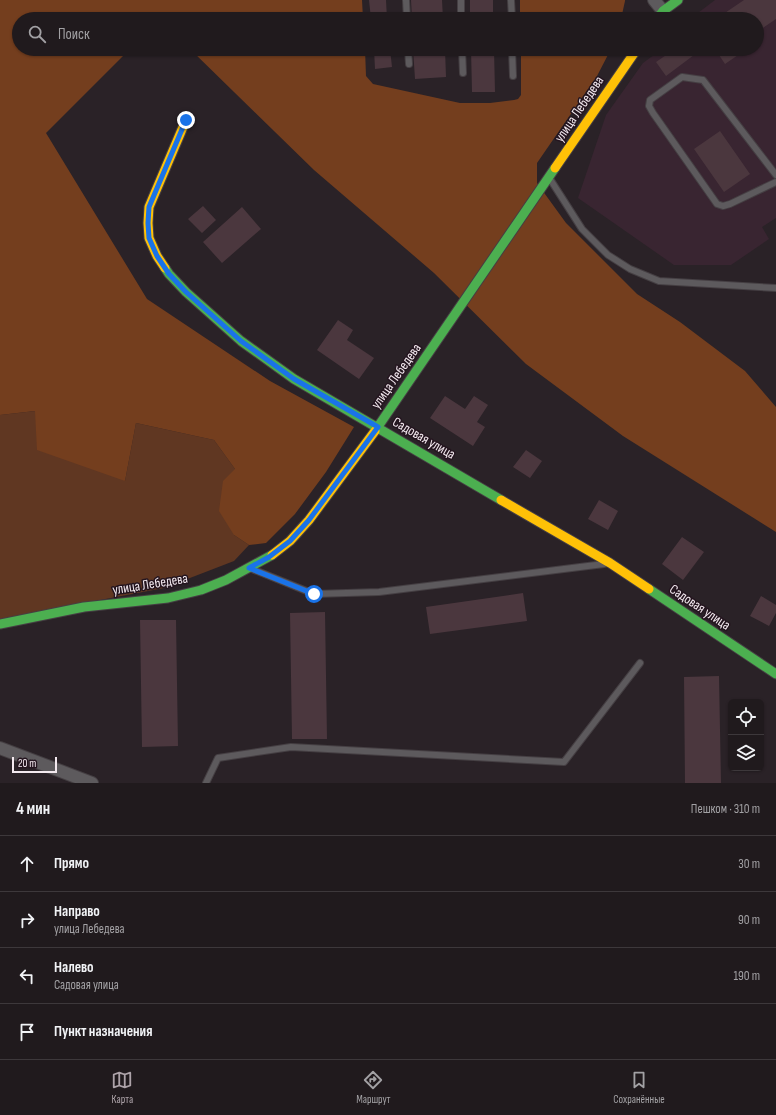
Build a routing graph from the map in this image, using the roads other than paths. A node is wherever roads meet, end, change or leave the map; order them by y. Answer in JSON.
{"nodes":[{"id":1,"x":406,"y":0,"type":"edge"},
{"id":2,"x":461,"y":0,"type":"edge"},
{"id":3,"x":511,"y":0,"type":"edge"},
{"id":4,"x":654,"y":0,"type":"edge"},
{"id":5,"x":678,"y":0,"type":"edge"},
{"id":6,"x":407,"y":12,"type":"edge"},
{"id":7,"x":461,"y":12,"type":"edge"},
{"id":8,"x":512,"y":12,"type":"edge"},
{"id":9,"x":659,"y":12,"type":"edge"},
{"id":10,"x":664,"y":12,"type":"edge"},
{"id":11,"x":408,"y":56,"type":"edge"},
{"id":12,"x":462,"y":56,"type":"edge"},
{"id":13,"x":512,"y":56,"type":"edge"},
{"id":14,"x":632,"y":56,"type":"edge"},
{"id":15,"x":409,"y":64,"type":"dead end"},
{"id":16,"x":463,"y":73,"type":"dead end"},
{"id":17,"x":513,"y":76,"type":"dead end"},
{"id":18,"x":186,"y":120,"type":"dead end"},
{"id":19,"x":776,"y":175,"type":"edge"},
{"id":20,"x":550,"y":178,"type":"junction"},
{"id":21,"x":776,"y":182,"type":"edge"},
{"id":22,"x":776,"y":288,"type":"edge"},
{"id":23,"x":378,"y":427,"type":"junction"},
{"id":24,"x":610,"y":563,"type":"junction"},
{"id":25,"x":249,"y":568,"type":"junction"},
{"id":26,"x":0,"y":624,"type":"edge"},
{"id":27,"x":640,"y":663,"type":"dead end"},
{"id":28,"x":776,"y":674,"type":"edge"},
{"id":29,"x":0,"y":748,"type":"edge"},
{"id":30,"x":92,"y":783,"type":"edge"},
{"id":31,"x":206,"y":783,"type":"edge"}],
"edges":[{"from":1,"to":6,"type":"lane"},
{"from":2,"to":7,"type":"lane"},
{"from":3,"to":8,"type":"lane"},
{"from":4,"to":9,"type":"street"},
{"from":5,"to":10,"type":"street"},
{"from":11,"to":15,"type":"lane"},
{"from":12,"to":16,"type":"lane"},
{"from":13,"to":17,"type":"lane"},
{"from":14,"to":20,"type":"street","name":"улица Лебедева"},
{"from":18,"to":23,"type":"street","name":"Садовая улица"},
{"from":19,"to":21,"type":"lane"},
{"from":20,"to":22,"type":"lane"},
{"from":20,"to":23,"type":"street","name":"улица Лебедева"},
{"from":23,"to":24,"type":"street","name":"Садовая улица"},
{"from":23,"to":25,"type":"street","name":"улица Лебедева"},
{"from":24,"to":25,"type":"lane"},
{"from":24,"to":28,"type":"street","name":"Садовая улица"},
{"from":25,"to":26,"type":"street","name":"улица Лебедева"},
{"from":27,"to":31,"type":"lane"},
{"from":29,"to":30,"type":"street"}]}
